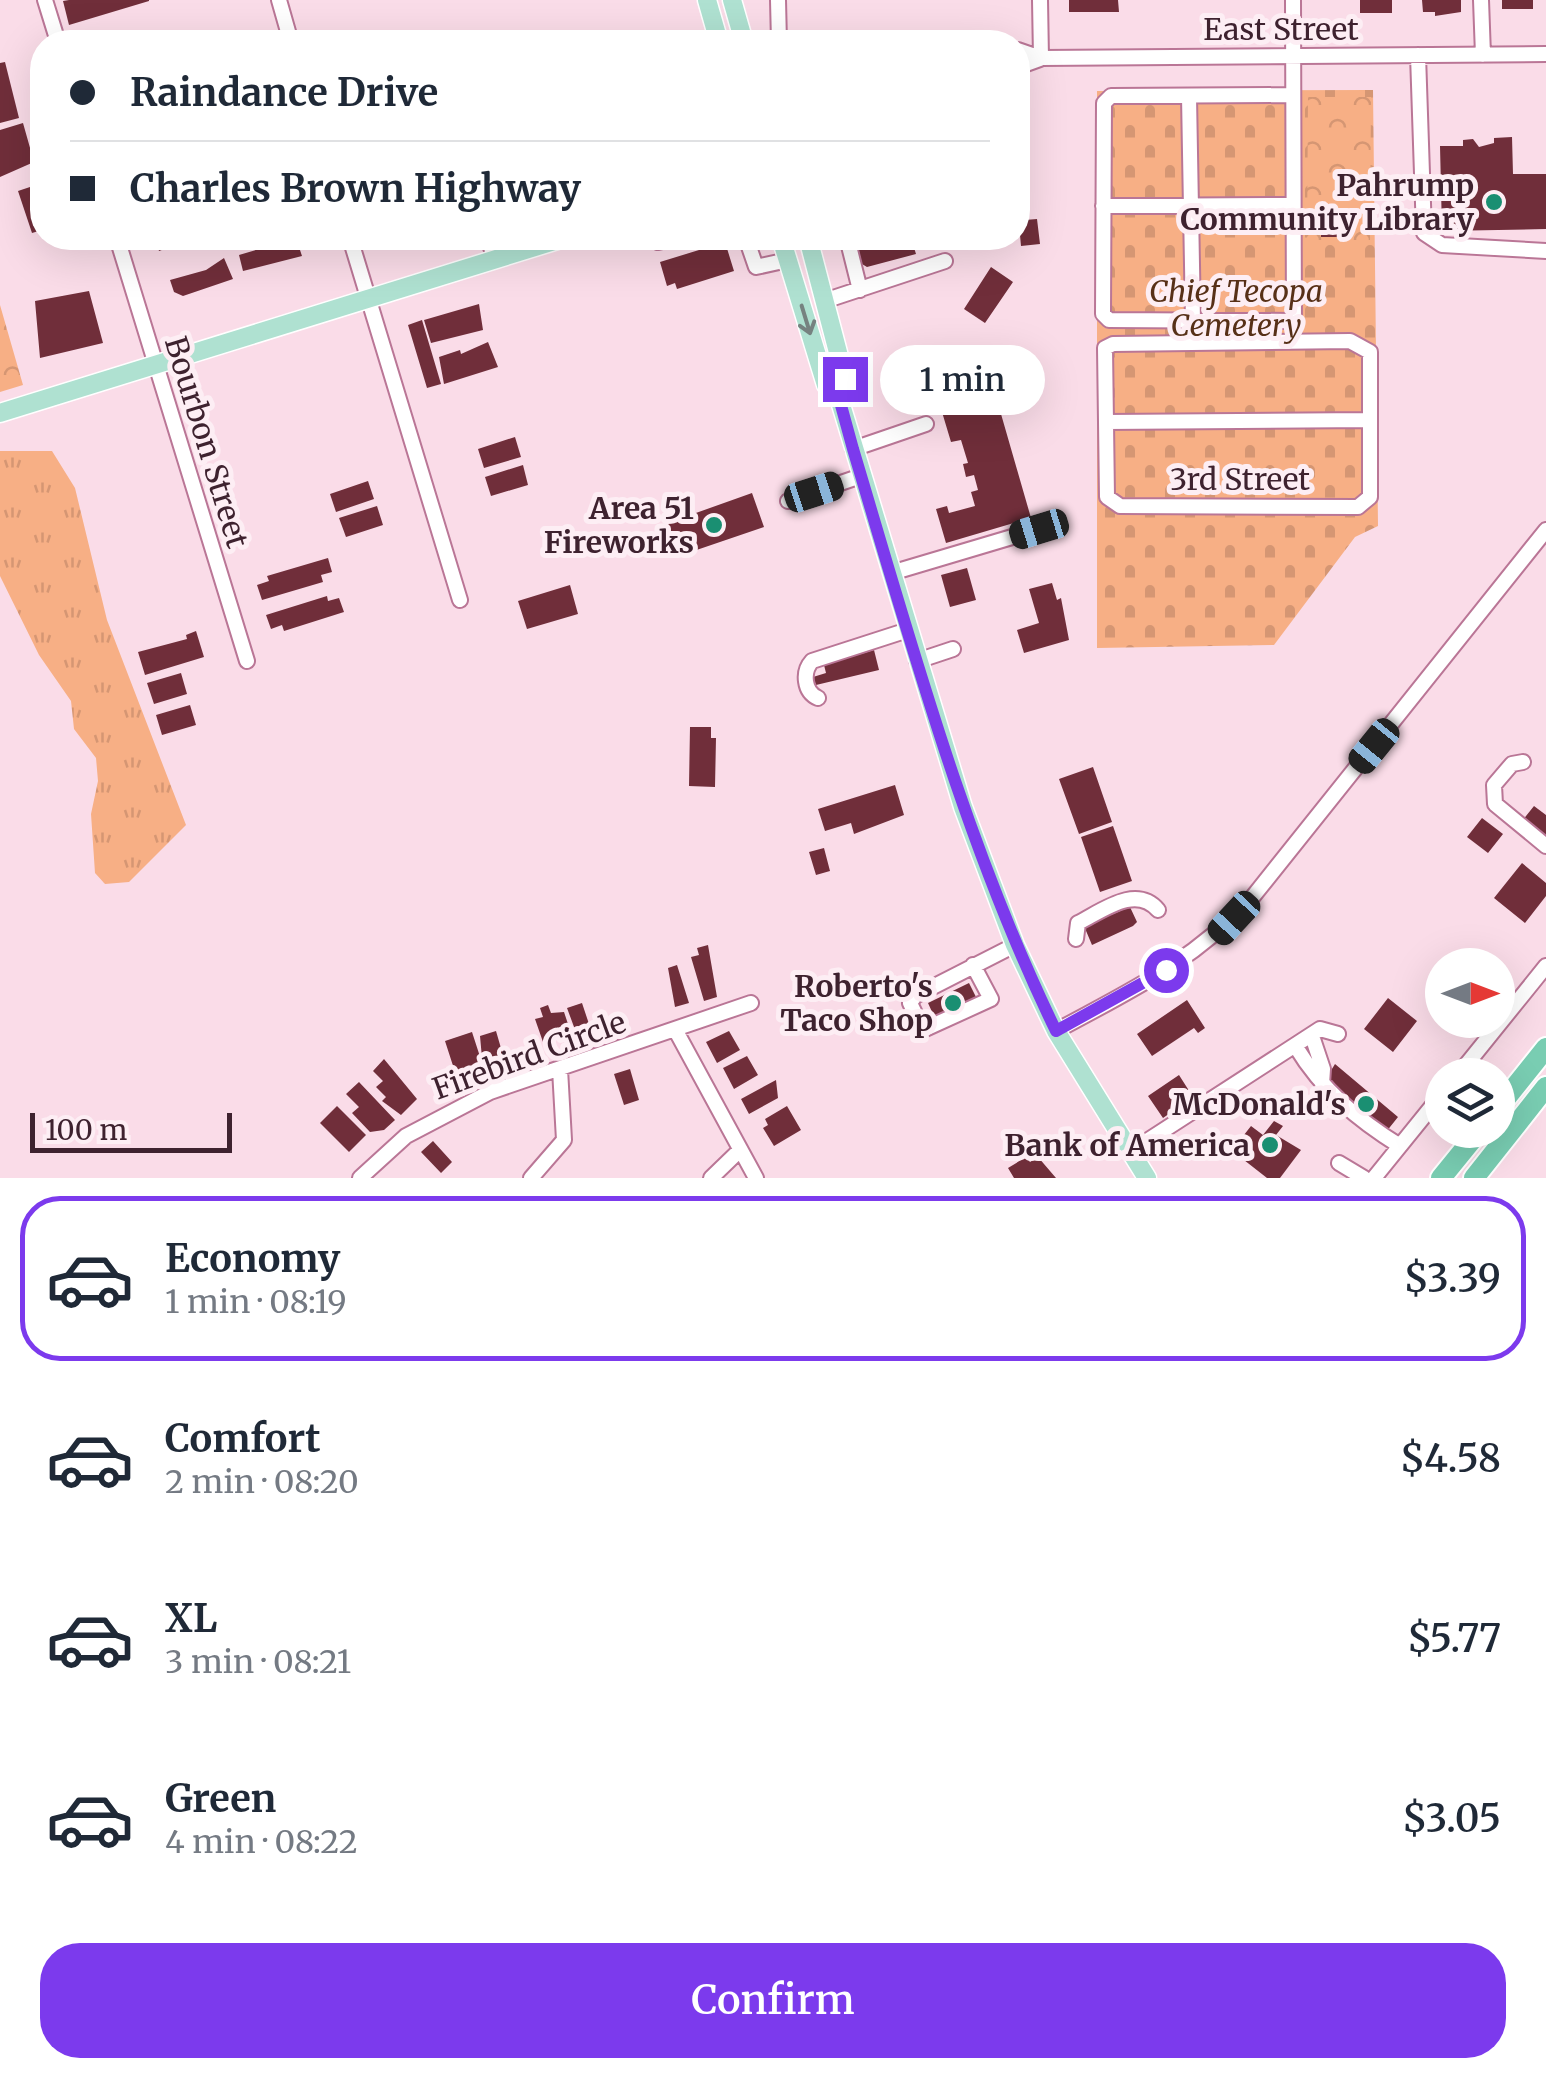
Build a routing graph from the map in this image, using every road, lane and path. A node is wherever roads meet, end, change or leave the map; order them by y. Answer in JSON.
{"nodes":[{"id":1,"x":45,"y":0,"type":"edge"},
{"id":2,"x":279,"y":0,"type":"edge"},
{"id":3,"x":707,"y":0,"type":"edge"},
{"id":4,"x":732,"y":0,"type":"edge"},
{"id":5,"x":778,"y":0,"type":"edge"},
{"id":6,"x":1040,"y":0,"type":"edge"},
{"id":7,"x":1293,"y":0,"type":"edge"},
{"id":8,"x":1480,"y":0,"type":"edge"},
{"id":9,"x":54,"y":30,"type":"edge"},
{"id":10,"x":288,"y":30,"type":"edge"},
{"id":11,"x":716,"y":30,"type":"edge"},
{"id":12,"x":742,"y":30,"type":"edge"},
{"id":13,"x":779,"y":30,"type":"edge"},
{"id":14,"x":1030,"y":54,"type":"edge"},
{"id":15,"x":1483,"y":54,"type":"junction"},
{"id":16,"x":1546,"y":54,"type":"edge"},
{"id":17,"x":1418,"y":55,"type":"junction"},
{"id":18,"x":1293,"y":56,"type":"junction"},
{"id":19,"x":1041,"y":58,"type":"junction"},
{"id":20,"x":1030,"y":63,"type":"edge"},
{"id":21,"x":1293,"y":95,"type":"junction"},
{"id":22,"x":1189,"y":96,"type":"junction"},
{"id":23,"x":1294,"y":205,"type":"junction"},
{"id":24,"x":1103,"y":206,"type":"junction"},
{"id":25,"x":1191,"y":206,"type":"junction"},
{"id":26,"x":120,"y":250,"type":"edge"},
{"id":27,"x":354,"y":250,"type":"edge"},
{"id":28,"x":492,"y":250,"type":"edge"},
{"id":29,"x":526,"y":250,"type":"edge"},
{"id":30,"x":750,"y":250,"type":"edge"},
{"id":31,"x":785,"y":250,"type":"edge"},
{"id":32,"x":811,"y":250,"type":"edge"},
{"id":33,"x":850,"y":250,"type":"edge"},
{"id":34,"x":1546,"y":250,"type":"edge"},
{"id":35,"x":495,"y":260,"type":"junction"},
{"id":36,"x":788,"y":260,"type":"junction"},
{"id":37,"x":946,"y":261,"type":"dead end"},
{"id":38,"x":860,"y":290,"type":"junction"},
{"id":39,"x":369,"y":300,"type":"junction"},
{"id":40,"x":824,"y":302,"type":"junction"},
{"id":41,"x":1192,"y":320,"type":"junction"},
{"id":42,"x":1294,"y":321,"type":"junction"},
{"id":43,"x":1294,"y":342,"type":"junction"},
{"id":44,"x":154,"y":365,"type":"junction"},
{"id":45,"x":839,"y":398,"type":"junction"},
{"id":46,"x":0,"y":413,"type":"edge"},
{"id":47,"x":1370,"y":420,"type":"junction"},
{"id":48,"x":1106,"y":422,"type":"junction"},
{"id":49,"x":926,"y":424,"type":"dead end"},
{"id":50,"x":853,"y":449,"type":"junction"},
{"id":51,"x":861,"y":476,"type":"junction"},
{"id":52,"x":788,"y":500,"type":"dead end"},
{"id":53,"x":1039,"y":529,"type":"dead end"},
{"id":54,"x":1546,"y":530,"type":"edge"},
{"id":55,"x":890,"y":573,"type":"junction"},
{"id":56,"x":460,"y":600,"type":"dead end"},
{"id":57,"x":908,"y":630,"type":"junction"},
{"id":58,"x":953,"y":650,"type":"dead end"},
{"id":59,"x":247,"y":661,"type":"dead end"},
{"id":60,"x":917,"y":661,"type":"junction"},
{"id":61,"x":818,"y":698,"type":"dead end"},
{"id":62,"x":1522,"y":762,"type":"dead end"},
{"id":63,"x":1546,"y":846,"type":"edge"},
{"id":64,"x":1158,"y":910,"type":"dead end"},
{"id":65,"x":1076,"y":939,"type":"dead end"},
{"id":66,"x":1014,"y":944,"type":"junction"},
{"id":67,"x":973,"y":964,"type":"junction"},
{"id":68,"x":1546,"y":966,"type":"edge"},
{"id":69,"x":751,"y":1003,"type":"dead end"},
{"id":70,"x":676,"y":1031,"type":"junction"},
{"id":71,"x":1056,"y":1031,"type":"junction"},
{"id":72,"x":1338,"y":1034,"type":"dead end"},
{"id":73,"x":1312,"y":1036,"type":"junction"},
{"id":74,"x":1296,"y":1047,"type":"junction"},
{"id":75,"x":1546,"y":1048,"type":"edge"},
{"id":76,"x":1472,"y":1058,"type":"edge"},
{"id":77,"x":560,"y":1069,"type":"junction"},
{"id":78,"x":1322,"y":1084,"type":"junction"},
{"id":79,"x":1515,"y":1087,"type":"edge"},
{"id":80,"x":1546,"y":1087,"type":"edge"},
{"id":81,"x":1425,"y":1115,"type":"edge"},
{"id":82,"x":1400,"y":1146,"type":"junction"},
{"id":83,"x":1465,"y":1148,"type":"edge"},
{"id":84,"x":1476,"y":1148,"type":"edge"},
{"id":85,"x":740,"y":1150,"type":"junction"},
{"id":86,"x":1130,"y":1152,"type":"junction"},
{"id":87,"x":1339,"y":1163,"type":"dead end"},
{"id":88,"x":360,"y":1178,"type":"edge"},
{"id":89,"x":531,"y":1178,"type":"edge"},
{"id":90,"x":711,"y":1178,"type":"edge"},
{"id":91,"x":756,"y":1178,"type":"edge"},
{"id":92,"x":1147,"y":1178,"type":"edge"},
{"id":93,"x":1364,"y":1178,"type":"edge"},
{"id":94,"x":1374,"y":1178,"type":"edge"},
{"id":95,"x":1441,"y":1178,"type":"edge"},
{"id":96,"x":1456,"y":1178,"type":"edge"},
{"id":97,"x":1474,"y":1178,"type":"edge"}],
"edges":[{"from":1,"to":9,"type":"street"},
{"from":2,"to":10,"type":"street"},
{"from":3,"to":11,"type":"main road"},
{"from":4,"to":12,"type":"main road"},
{"from":5,"to":13,"type":"street"},
{"from":6,"to":19,"type":"street"},
{"from":7,"to":18,"type":"street"},
{"from":8,"to":15,"type":"street"},
{"from":14,"to":19,"type":"street","name":"East Street"},
{"from":15,"to":16,"type":"street","name":"East Street"},
{"from":15,"to":17,"type":"street","name":"East Street"},
{"from":17,"to":18,"type":"street","name":"East Street"},
{"from":17,"to":34,"type":"street"},
{"from":18,"to":19,"type":"street","name":"East Street"},
{"from":18,"to":21,"type":"street"},
{"from":19,"to":20,"type":"street"},
{"from":21,"to":22,"type":"street"},
{"from":21,"to":23,"type":"street"},
{"from":22,"to":24,"type":"street"},
{"from":22,"to":25,"type":"street"},
{"from":23,"to":25,"type":"street"},
{"from":23,"to":42,"type":"street"},
{"from":24,"to":25,"type":"street"},
{"from":24,"to":41,"type":"street"},
{"from":25,"to":41,"type":"street"},
{"from":26,"to":44,"type":"street","name":"Bourbon Street"},
{"from":27,"to":39,"type":"street"},
{"from":28,"to":35,"type":"street"},
{"from":29,"to":35,"type":"main road"},
{"from":30,"to":36,"type":"street"},
{"from":31,"to":36,"type":"main road"},
{"from":32,"to":40,"type":"main road"},
{"from":33,"to":38,"type":"street"},
{"from":35,"to":39,"type":"main road"},
{"from":36,"to":45,"type":"main road","one_way":true},
{"from":37,"to":38,"type":"street"},
{"from":38,"to":40,"type":"street"},
{"from":39,"to":44,"type":"main road"},
{"from":39,"to":56,"type":"street"},
{"from":40,"to":45,"type":"main road"},
{"from":41,"to":42,"type":"street"},
{"from":42,"to":43,"type":"street"},
{"from":43,"to":47,"type":"street","name":"3rd Street"},
{"from":43,"to":48,"type":"street","name":"3rd Street"},
{"from":44,"to":46,"type":"main road"},
{"from":44,"to":59,"type":"street","name":"Bourbon Street"},
{"from":45,"to":50,"type":"main road"},
{"from":47,"to":48,"type":"street","name":"3rd Street"},
{"from":47,"to":48,"type":"street","name":"3rd Street"},
{"from":49,"to":50,"type":"street"},
{"from":50,"to":51,"type":"main road"},
{"from":51,"to":52,"type":"street"},
{"from":51,"to":55,"type":"main road"},
{"from":53,"to":55,"type":"street"},
{"from":54,"to":71,"type":"street"},
{"from":55,"to":57,"type":"main road"},
{"from":57,"to":60,"type":"main road"},
{"from":57,"to":61,"type":"street"},
{"from":58,"to":60,"type":"street"},
{"from":60,"to":66,"type":"main road"},
{"from":62,"to":63,"type":"street"},
{"from":64,"to":65,"type":"street"},
{"from":66,"to":67,"type":"street"},
{"from":66,"to":71,"type":"main road"},
{"from":67,"to":67,"type":"street"},
{"from":68,"to":76,"type":"street"},
{"from":69,"to":70,"type":"street","name":"Firebird Circle"},
{"from":70,"to":77,"type":"street","name":"Firebird Circle"},
{"from":70,"to":85,"type":"street"},
{"from":71,"to":86,"type":"main road"},
{"from":72,"to":73,"type":"street"},
{"from":73,"to":74,"type":"street"},
{"from":73,"to":78,"type":"street"},
{"from":74,"to":78,"type":"street"},
{"from":74,"to":86,"type":"street"},
{"from":75,"to":79,"type":"highway"},
{"from":77,"to":88,"type":"street","name":"Firebird Circle"},
{"from":77,"to":89,"type":"street"},
{"from":78,"to":82,"type":"street"},
{"from":80,"to":97,"type":"highway"},
{"from":81,"to":82,"type":"street"},
{"from":82,"to":94,"type":"street"},
{"from":83,"to":95,"type":"highway"},
{"from":84,"to":96,"type":"highway"},
{"from":85,"to":90,"type":"street"},
{"from":85,"to":91,"type":"street"},
{"from":86,"to":92,"type":"main road"},
{"from":87,"to":93,"type":"street"}]}
